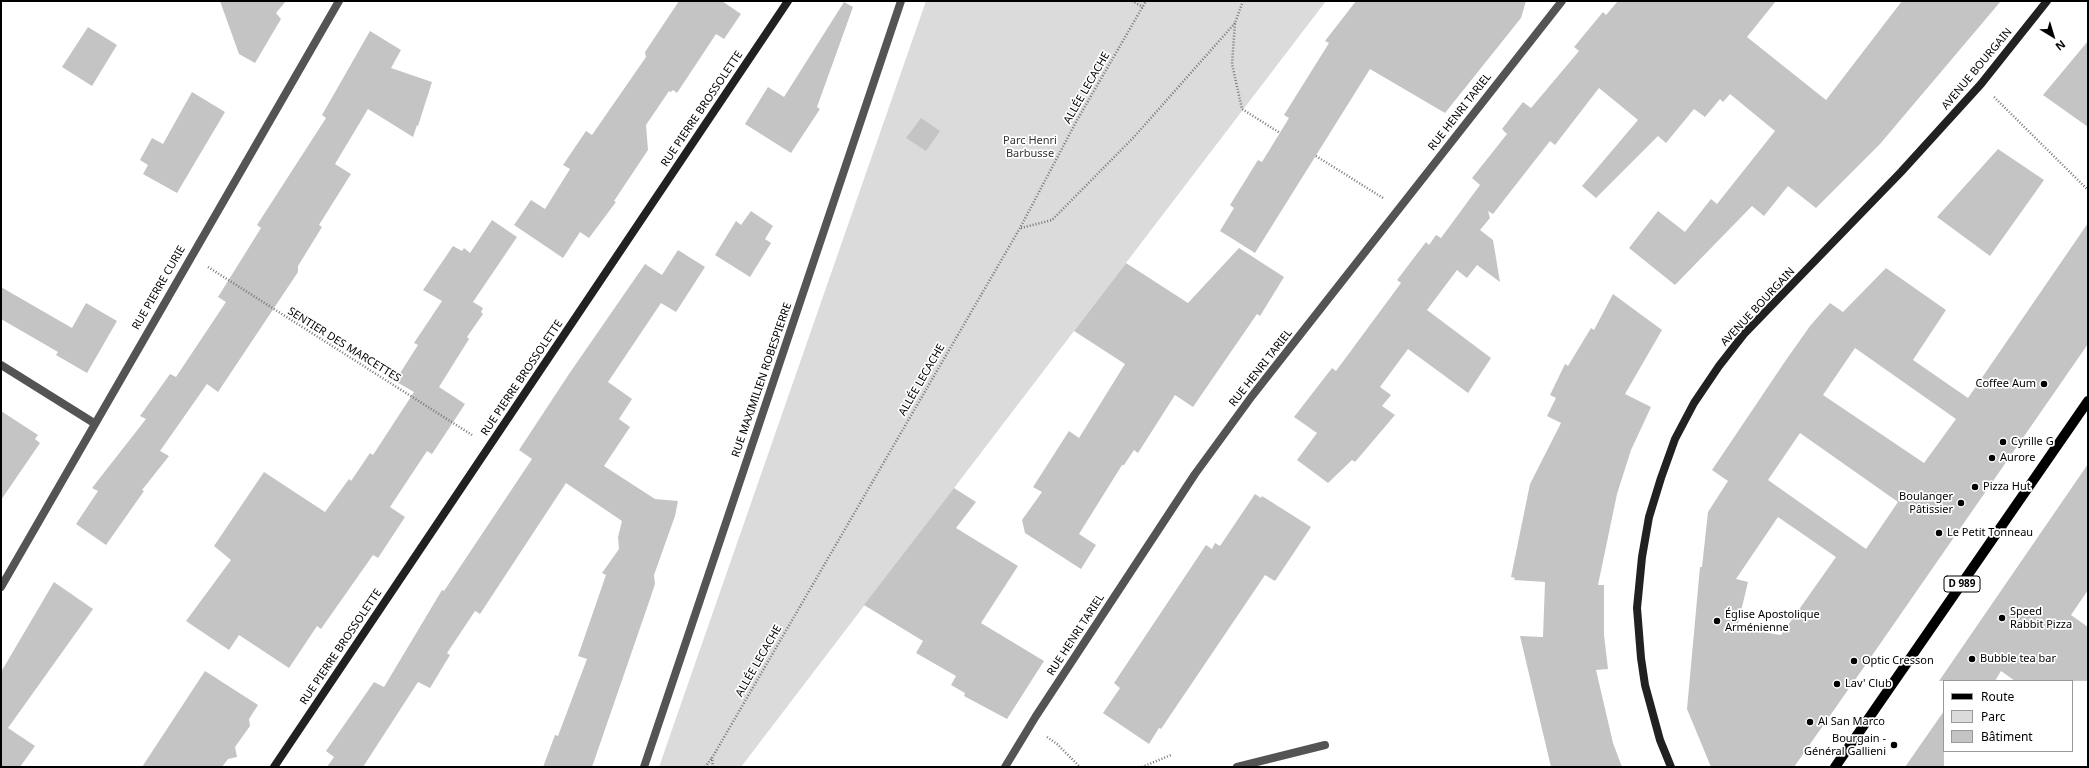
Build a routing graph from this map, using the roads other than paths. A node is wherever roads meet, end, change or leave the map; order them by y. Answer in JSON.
{"nodes":[{"id":1,"x":339,"y":1,"type":"edge"},
{"id":2,"x":788,"y":1,"type":"edge"},
{"id":3,"x":901,"y":1,"type":"edge"},
{"id":4,"x":1562,"y":1,"type":"edge"},
{"id":5,"x":2047,"y":1,"type":"edge"},
{"id":6,"x":1,"y":365,"type":"edge"},
{"id":7,"x":2088,"y":401,"type":"edge"},
{"id":8,"x":94,"y":423,"type":"junction"},
{"id":9,"x":1,"y":587,"type":"edge"},
{"id":10,"x":1325,"y":745,"type":"dead end"},
{"id":11,"x":274,"y":767,"type":"edge"},
{"id":12,"x":644,"y":767,"type":"edge"},
{"id":13,"x":1005,"y":767,"type":"edge"},
{"id":14,"x":1237,"y":767,"type":"edge"},
{"id":15,"x":1671,"y":767,"type":"edge"},
{"id":16,"x":1835,"y":767,"type":"edge"}],
"edges":[{"from":1,"to":8,"type":"street","name":"RUE PIERRE CURIE"},
{"from":2,"to":11,"type":"street","name":"RUE PIERRE BROSSOLETTE"},
{"from":3,"to":12,"type":"street","name":"RUE MAXIMILIEN ROBESPIERRE"},
{"from":4,"to":13,"type":"street","name":"RUE HENRI TARIEL"},
{"from":5,"to":15,"type":"street","name":"AVENUE BOURGAIN"},
{"from":6,"to":8,"type":"street"},
{"from":7,"to":16,"type":"main road","number":"D 989"},
{"from":8,"to":9,"type":"street","name":"RUE PIERRE CURIE"},
{"from":10,"to":14,"type":"street"}]}
